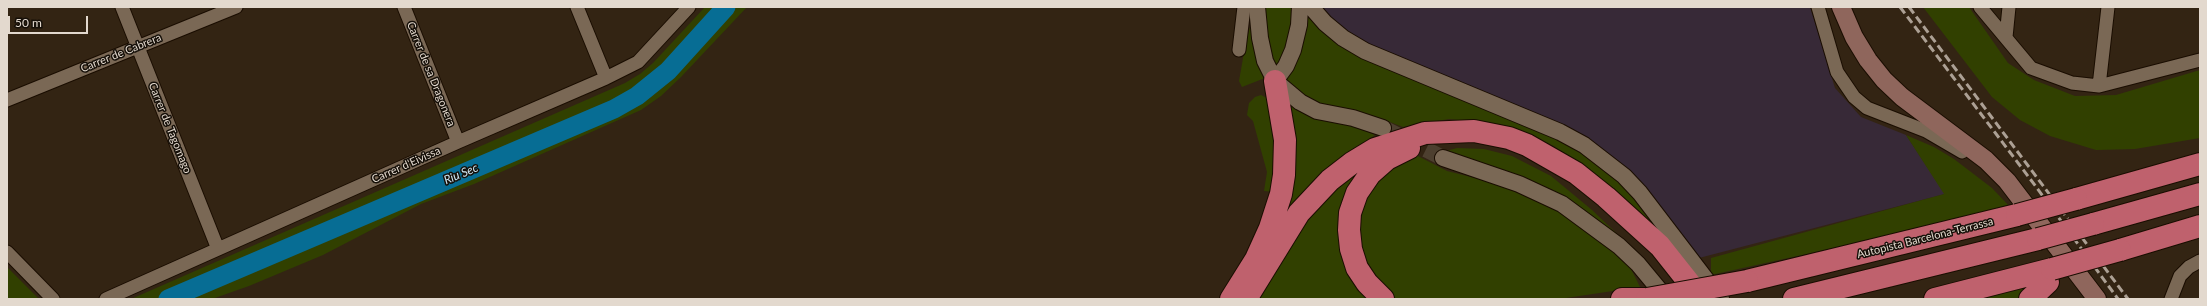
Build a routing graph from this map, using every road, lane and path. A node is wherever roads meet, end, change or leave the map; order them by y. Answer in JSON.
{"nodes":[{"id":1,"x":122,"y":7,"type":"edge"},
{"id":2,"x":236,"y":7,"type":"edge"},
{"id":3,"x":404,"y":7,"type":"edge"},
{"id":4,"x":576,"y":7,"type":"edge"},
{"id":5,"x":689,"y":7,"type":"edge"},
{"id":6,"x":1244,"y":7,"type":"edge"},
{"id":7,"x":1257,"y":7,"type":"edge"},
{"id":8,"x":1300,"y":7,"type":"edge"},
{"id":9,"x":1311,"y":7,"type":"edge"},
{"id":10,"x":1818,"y":7,"type":"edge"},
{"id":11,"x":1841,"y":7,"type":"edge"},
{"id":12,"x":1980,"y":7,"type":"edge"},
{"id":13,"x":2009,"y":7,"type":"edge"},
{"id":14,"x":2108,"y":7,"type":"edge"},
{"id":15,"x":2006,"y":37,"type":"junction"},
{"id":16,"x":138,"y":46,"type":"junction"},
{"id":17,"x":1239,"y":50,"type":"dead end"},
{"id":18,"x":2200,"y":60,"type":"edge"},
{"id":19,"x":606,"y":78,"type":"junction"},
{"id":20,"x":1275,"y":81,"type":"junction"},
{"id":21,"x":2099,"y":86,"type":"junction"},
{"id":22,"x":7,"y":100,"type":"edge"},
{"id":23,"x":1383,"y":128,"type":"tunnel mouth"},
{"id":24,"x":458,"y":142,"type":"junction"},
{"id":25,"x":1443,"y":158,"type":"tunnel mouth"},
{"id":26,"x":2200,"y":164,"type":"edge"},
{"id":27,"x":2007,"y":181,"type":"junction"},
{"id":28,"x":2200,"y":194,"type":"edge"},
{"id":29,"x":2200,"y":226,"type":"edge"},
{"id":30,"x":218,"y":249,"type":"junction"},
{"id":31,"x":7,"y":252,"type":"edge"},
{"id":32,"x":2200,"y":261,"type":"edge"},
{"id":33,"x":2050,"y":275,"type":"junction"},
{"id":34,"x":2092,"y":295,"type":"edge"},
{"id":35,"x":53,"y":299,"type":"edge"},
{"id":36,"x":106,"y":299,"type":"edge"},
{"id":37,"x":1231,"y":299,"type":"edge"},
{"id":38,"x":1246,"y":299,"type":"edge"},
{"id":39,"x":1383,"y":299,"type":"edge"},
{"id":40,"x":1636,"y":299,"type":"edge"},
{"id":41,"x":1667,"y":299,"type":"edge"},
{"id":42,"x":1685,"y":299,"type":"edge"},
{"id":43,"x":1702,"y":299,"type":"edge"},
{"id":44,"x":1721,"y":299,"type":"edge"},
{"id":45,"x":1794,"y":299,"type":"edge"},
{"id":46,"x":1935,"y":299,"type":"edge"},
{"id":47,"x":2030,"y":299,"type":"edge"},
{"id":48,"x":2171,"y":299,"type":"edge"}],
"edges":[{"from":1,"to":16,"type":"street","name":"Carrer de Tagomago"},
{"from":2,"to":16,"type":"street","name":"Carrer de Cabrera"},
{"from":3,"to":24,"type":"street","name":"Carrer de sa Dragonera"},
{"from":4,"to":19,"type":"street"},
{"from":5,"to":19,"type":"street","name":"Carrer d'Eivissa"},
{"from":6,"to":17,"type":"street"},
{"from":7,"to":20,"type":"street"},
{"from":8,"to":20,"type":"street"},
{"from":9,"to":44,"type":"street"},
{"from":10,"to":27,"type":"street"},
{"from":11,"to":27,"type":"main road"},
{"from":12,"to":15,"type":"street"},
{"from":13,"to":15,"type":"street"},
{"from":14,"to":21,"type":"street"},
{"from":15,"to":21,"type":"street"},
{"from":16,"to":22,"type":"street","name":"Carrer de Cabrera"},
{"from":16,"to":30,"type":"street","name":"Carrer de Tagomago"},
{"from":18,"to":21,"type":"street"},
{"from":19,"to":24,"type":"street","name":"Carrer d'Eivissa"},
{"from":20,"to":23,"type":"street"},
{"from":20,"to":37,"type":"highway"},
{"from":24,"to":30,"type":"street","name":"Carrer d'Eivissa"},
{"from":25,"to":41,"type":"street"},
{"from":26,"to":40,"type":"highway","name":"Autopista Barcelona-Terrassa","bridge":true},
{"from":27,"to":34,"type":"main road"},
{"from":28,"to":45,"type":"highway","bridge":true},
{"from":29,"to":33,"type":"highway","bridge":true},
{"from":30,"to":36,"type":"street","name":"Carrer d'Eivissa"},
{"from":31,"to":35,"type":"street"},
{"from":32,"to":48,"type":"street"},
{"from":33,"to":46,"type":"highway"},
{"from":33,"to":47,"type":"highway"},
{"from":38,"to":43,"type":"highway"},
{"from":39,"to":42,"type":"highway"}]}
